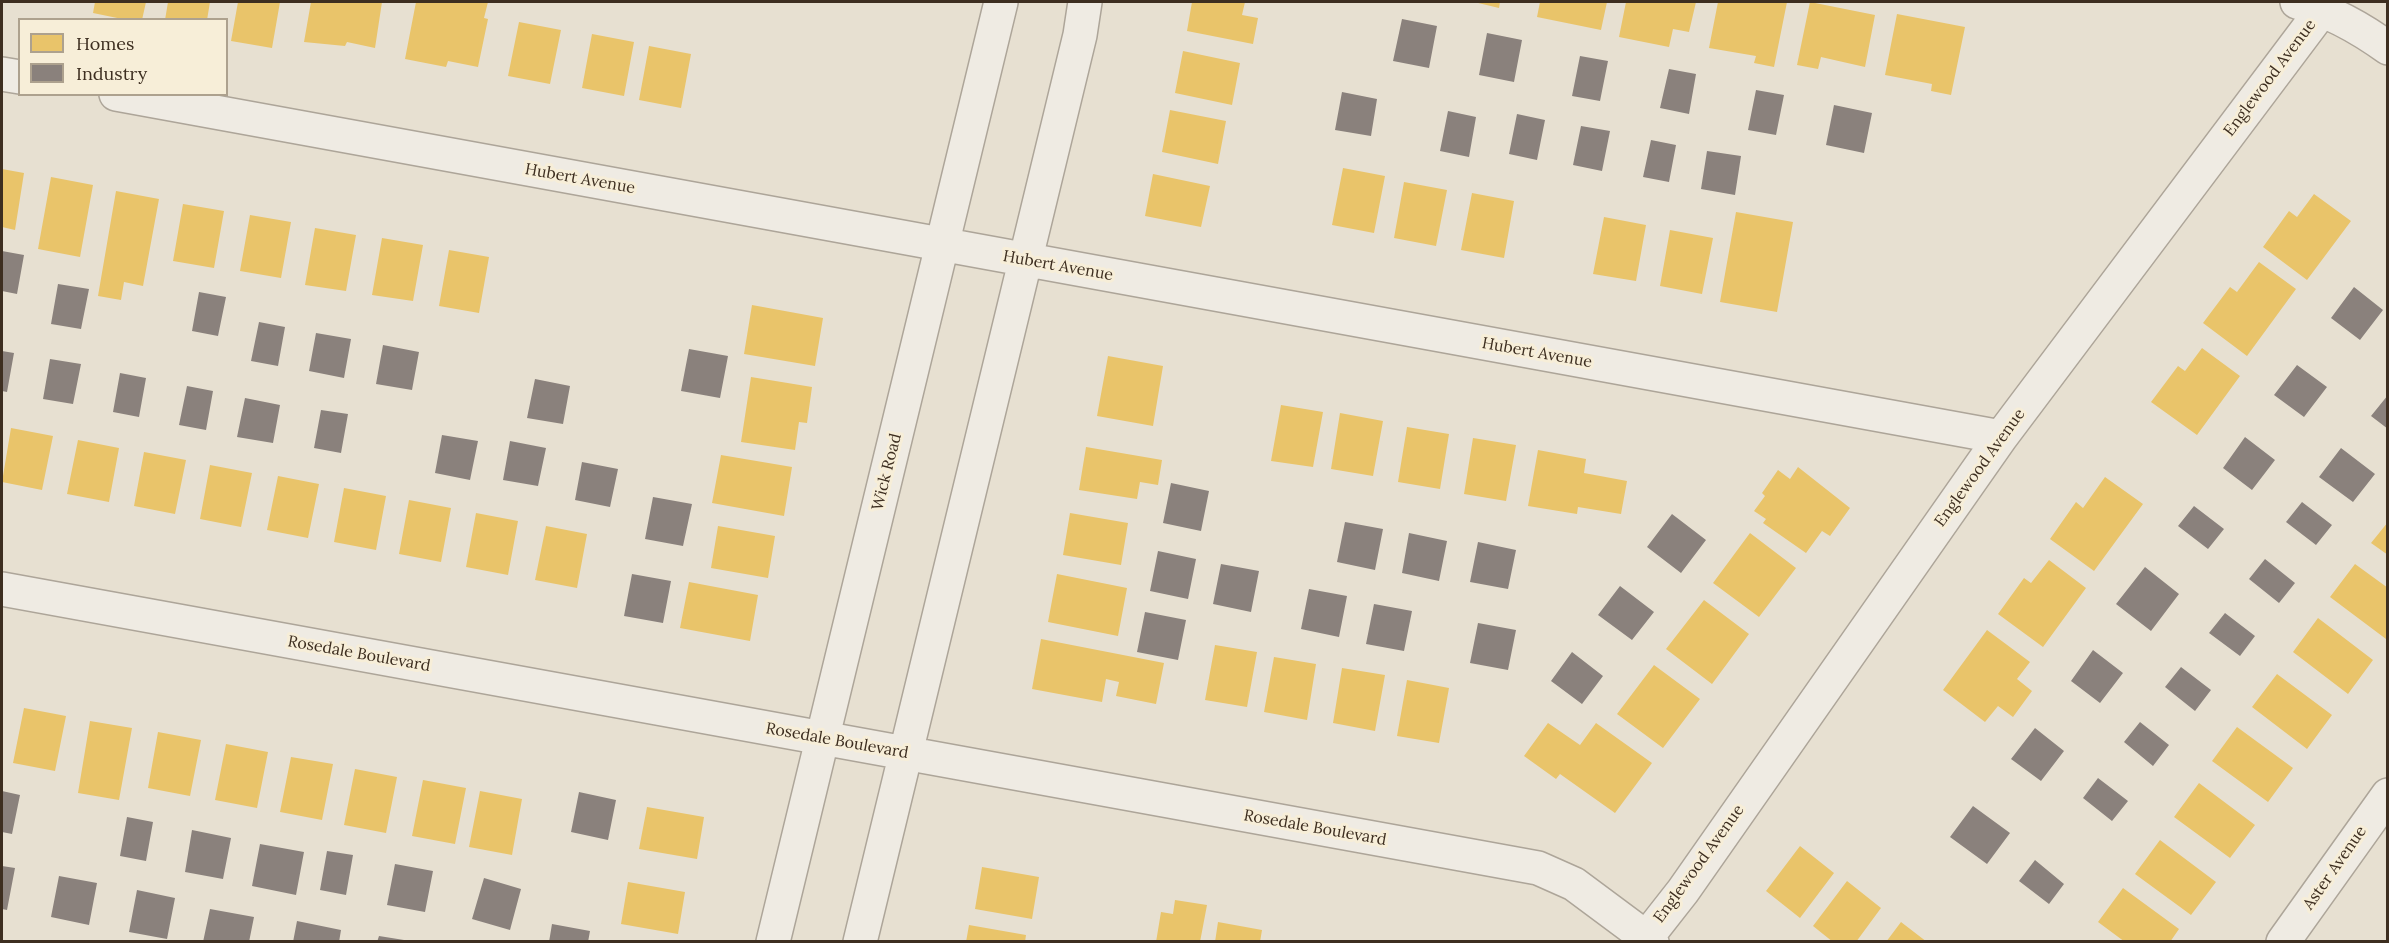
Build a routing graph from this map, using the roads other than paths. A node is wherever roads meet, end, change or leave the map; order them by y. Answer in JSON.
{"nodes":[{"id":1,"x":1001,"y":2,"type":"edge"},
{"id":2,"x":1085,"y":2,"type":"edge"},
{"id":3,"x":2316,"y":4,"type":"edge"},
{"id":4,"x":2388,"y":48,"type":"edge"},
{"id":5,"x":2,"y":74,"type":"edge"},
{"id":6,"x":18,"y":77,"type":"edge"},
{"id":7,"x":127,"y":96,"type":"edge"},
{"id":8,"x":942,"y":245,"type":"junction"},
{"id":9,"x":1024,"y":259,"type":"junction"},
{"id":10,"x":2001,"y":437,"type":"junction"},
{"id":11,"x":2,"y":589,"type":"edge"},
{"id":12,"x":823,"y":739,"type":"junction"},
{"id":13,"x":905,"y":754,"type":"junction"},
{"id":14,"x":2388,"y":795,"type":"edge"},
{"id":15,"x":1647,"y":940,"type":"edge"},
{"id":16,"x":773,"y":942,"type":"edge"},
{"id":17,"x":860,"y":942,"type":"edge"},
{"id":18,"x":2283,"y":942,"type":"edge"}],
"edges":[{"from":1,"to":8,"type":"street","name":"Wick Road"},
{"from":2,"to":9,"type":"street"},
{"from":3,"to":4,"type":"street"},
{"from":3,"to":10,"type":"street","name":"Englewood Avenue"},
{"from":5,"to":6,"type":"street"},
{"from":7,"to":8,"type":"street","name":"Hubert Avenue"},
{"from":8,"to":9,"type":"street","name":"Hubert Avenue"},
{"from":8,"to":12,"type":"street","name":"Wick Road"},
{"from":9,"to":10,"type":"street","name":"Hubert Avenue"},
{"from":9,"to":13,"type":"street"},
{"from":10,"to":15,"type":"street","name":"Englewood Avenue"},
{"from":11,"to":12,"type":"street","name":"Rosedale Boulevard"},
{"from":12,"to":13,"type":"street","name":"Rosedale Boulevard"},
{"from":12,"to":16,"type":"street","name":"Wick Road"},
{"from":13,"to":15,"type":"street","name":"Rosedale Boulevard"},
{"from":13,"to":17,"type":"street"},
{"from":14,"to":18,"type":"street","name":"Aster Avenue"}]}
